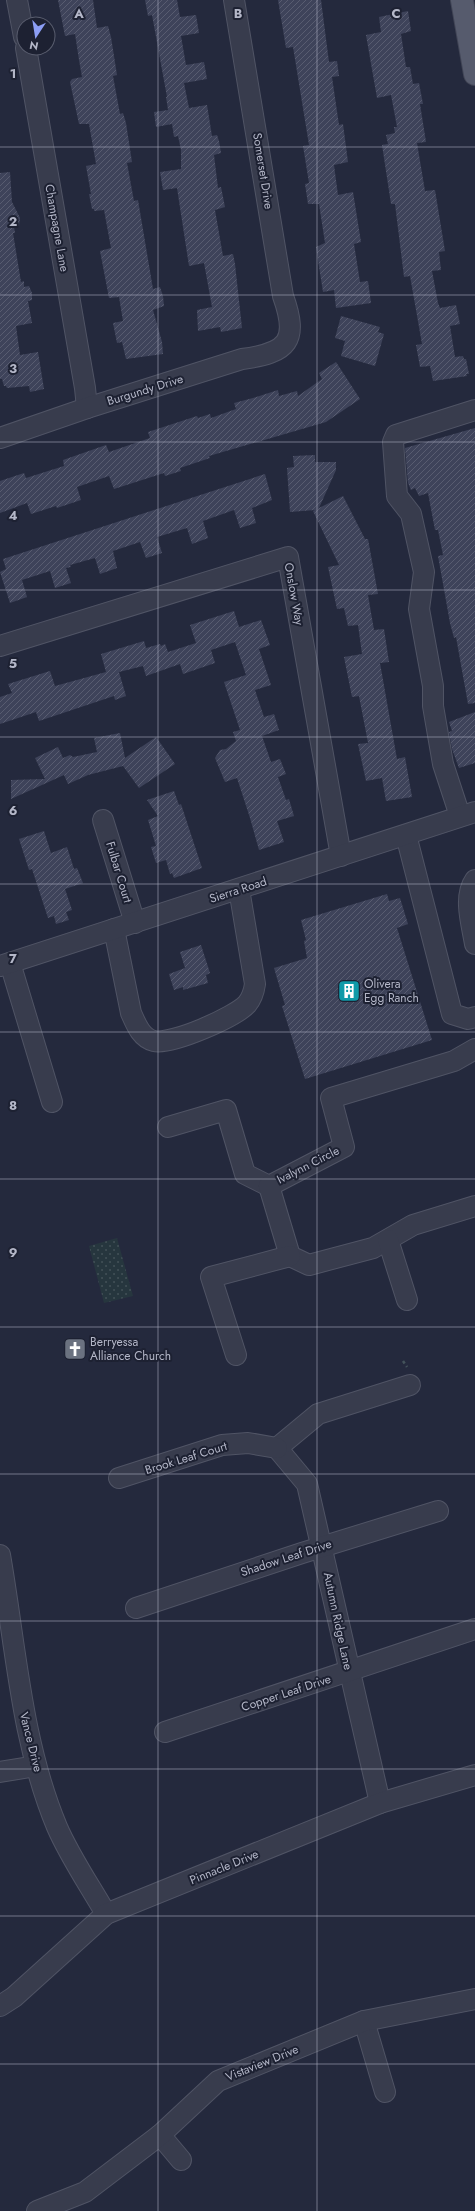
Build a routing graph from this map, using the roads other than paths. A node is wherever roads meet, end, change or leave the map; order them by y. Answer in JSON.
{"nodes":[{"id":1,"x":17,"y":0,"type":"edge"},
{"id":2,"x":234,"y":0,"type":"edge"},
{"id":3,"x":462,"y":0,"type":"edge"},
{"id":4,"x":20,"y":16,"type":"edge"},
{"id":5,"x":27,"y":56,"type":"edge"},
{"id":6,"x":475,"y":74,"type":"edge"},
{"id":7,"x":287,"y":341,"type":"joint"},
{"id":8,"x":87,"y":408,"type":"junction"},
{"id":9,"x":475,"y":410,"type":"edge"},
{"id":10,"x":0,"y":438,"type":"edge"},
{"id":11,"x":0,"y":646,"type":"edge"},
{"id":12,"x":468,"y":814,"type":"edge"},
{"id":13,"x":103,"y":820,"type":"dead end"},
{"id":14,"x":406,"y":835,"type":"junction"},
{"id":15,"x":341,"y":856,"type":"junction"},
{"id":16,"x":475,"y":880,"type":"edge"},
{"id":17,"x":240,"y":889,"type":"junction"},
{"id":18,"x":135,"y":923,"type":"junction"},
{"id":19,"x":114,"y":929,"type":"junction"},
{"id":20,"x":475,"y":944,"type":"edge"},
{"id":21,"x":5,"y":965,"type":"edge"},
{"id":22,"x":475,"y":1016,"type":"edge"},
{"id":23,"x":475,"y":1049,"type":"edge"},
{"id":24,"x":52,"y":1102,"type":"dead end"},
{"id":25,"x":168,"y":1128,"type":"dead end"},
{"id":26,"x":269,"y":1186,"type":"junction"},
{"id":27,"x":475,"y":1206,"type":"edge"},
{"id":28,"x":388,"y":1240,"type":"junction"},
{"id":29,"x":290,"y":1256,"type":"junction"},
{"id":30,"x":407,"y":1300,"type":"dead end"},
{"id":31,"x":236,"y":1355,"type":"dead end"},
{"id":32,"x":410,"y":1385,"type":"dead end"},
{"id":33,"x":277,"y":1448,"type":"junction"},
{"id":34,"x":119,"y":1478,"type":"dead end"},
{"id":35,"x":438,"y":1511,"type":"dead end"},
{"id":36,"x":322,"y":1547,"type":"junction"},
{"id":37,"x":0,"y":1555,"type":"edge"},
{"id":38,"x":2,"y":1577,"type":"edge"},
{"id":39,"x":136,"y":1608,"type":"dead end"},
{"id":40,"x":475,"y":1629,"type":"edge"},
{"id":41,"x":349,"y":1672,"type":"junction"},
{"id":42,"x":165,"y":1732,"type":"dead end"},
{"id":43,"x":36,"y":1766,"type":"junction"},
{"id":44,"x":0,"y":1772,"type":"edge"},
{"id":45,"x":475,"y":1776,"type":"edge"},
{"id":46,"x":380,"y":1803,"type":"junction"},
{"id":47,"x":106,"y":1914,"type":"junction"},
{"id":48,"x":475,"y":1999,"type":"edge"},
{"id":49,"x":0,"y":2006,"type":"edge"},
{"id":50,"x":364,"y":2021,"type":"junction"},
{"id":51,"x":385,"y":2092,"type":"dead end"},
{"id":52,"x":160,"y":2135,"type":"junction"},
{"id":53,"x":181,"y":2160,"type":"dead end"},
{"id":54,"x":38,"y":2211,"type":"edge"}],
"edges":[{"from":1,"to":4,"type":"street"},
{"from":2,"to":7,"type":"street","name":"Somerset Drive"},
{"from":3,"to":6,"type":"main road"},
{"from":5,"to":8,"type":"street","name":"Champagne Lane"},
{"from":7,"to":8,"type":"street","name":"Burgundy Drive"},
{"from":8,"to":10,"type":"street","name":"Burgundy Drive"},
{"from":9,"to":12,"type":"street"},
{"from":11,"to":15,"type":"street","name":"Onslow Way"},
{"from":12,"to":14,"type":"street","name":"Sierra Road"},
{"from":13,"to":18,"type":"street","name":"Fulbar Court"},
{"from":14,"to":15,"type":"street","name":"Sierra Road"},
{"from":14,"to":22,"type":"street"},
{"from":15,"to":17,"type":"street","name":"Sierra Road"},
{"from":16,"to":20,"type":"street"},
{"from":17,"to":18,"type":"street","name":"Sierra Road"},
{"from":17,"to":19,"type":"street"},
{"from":18,"to":19,"type":"street","name":"Sierra Road"},
{"from":19,"to":21,"type":"street","name":"Sierra Road"},
{"from":21,"to":24,"type":"street"},
{"from":23,"to":26,"type":"street","name":"Ivalynn Circle"},
{"from":25,"to":26,"type":"street"},
{"from":26,"to":29,"type":"street","name":"Ivalynn Circle"},
{"from":27,"to":28,"type":"street"},
{"from":28,"to":29,"type":"street"},
{"from":28,"to":30,"type":"street"},
{"from":29,"to":31,"type":"street"},
{"from":32,"to":33,"type":"street"},
{"from":33,"to":34,"type":"street","name":"Brook Leaf Court"},
{"from":33,"to":36,"type":"street","name":"Autumn Ridge Lane"},
{"from":35,"to":36,"type":"street","name":"Shadow Leaf Drive"},
{"from":36,"to":39,"type":"street","name":"Shadow Leaf Drive"},
{"from":36,"to":41,"type":"street","name":"Autumn Ridge Lane"},
{"from":37,"to":38,"type":"street","name":"Vance Drive"},
{"from":38,"to":43,"type":"street","name":"Vance Drive"},
{"from":40,"to":41,"type":"street","name":"Copper Leaf Drive"},
{"from":41,"to":42,"type":"street","name":"Copper Leaf Drive"},
{"from":41,"to":46,"type":"street","name":"Autumn Ridge Lane"},
{"from":43,"to":44,"type":"street"},
{"from":43,"to":47,"type":"street","name":"Vance Drive"},
{"from":45,"to":46,"type":"street","name":"Pinnacle Drive"},
{"from":46,"to":47,"type":"street","name":"Pinnacle Drive"},
{"from":47,"to":49,"type":"street","name":"Pinnacle Drive"},
{"from":48,"to":50,"type":"street","name":"Vistaview Drive"},
{"from":50,"to":51,"type":"street"},
{"from":50,"to":52,"type":"street","name":"Vistaview Drive"},
{"from":52,"to":53,"type":"street"},
{"from":52,"to":54,"type":"street","name":"Vistaview Drive"}]}
